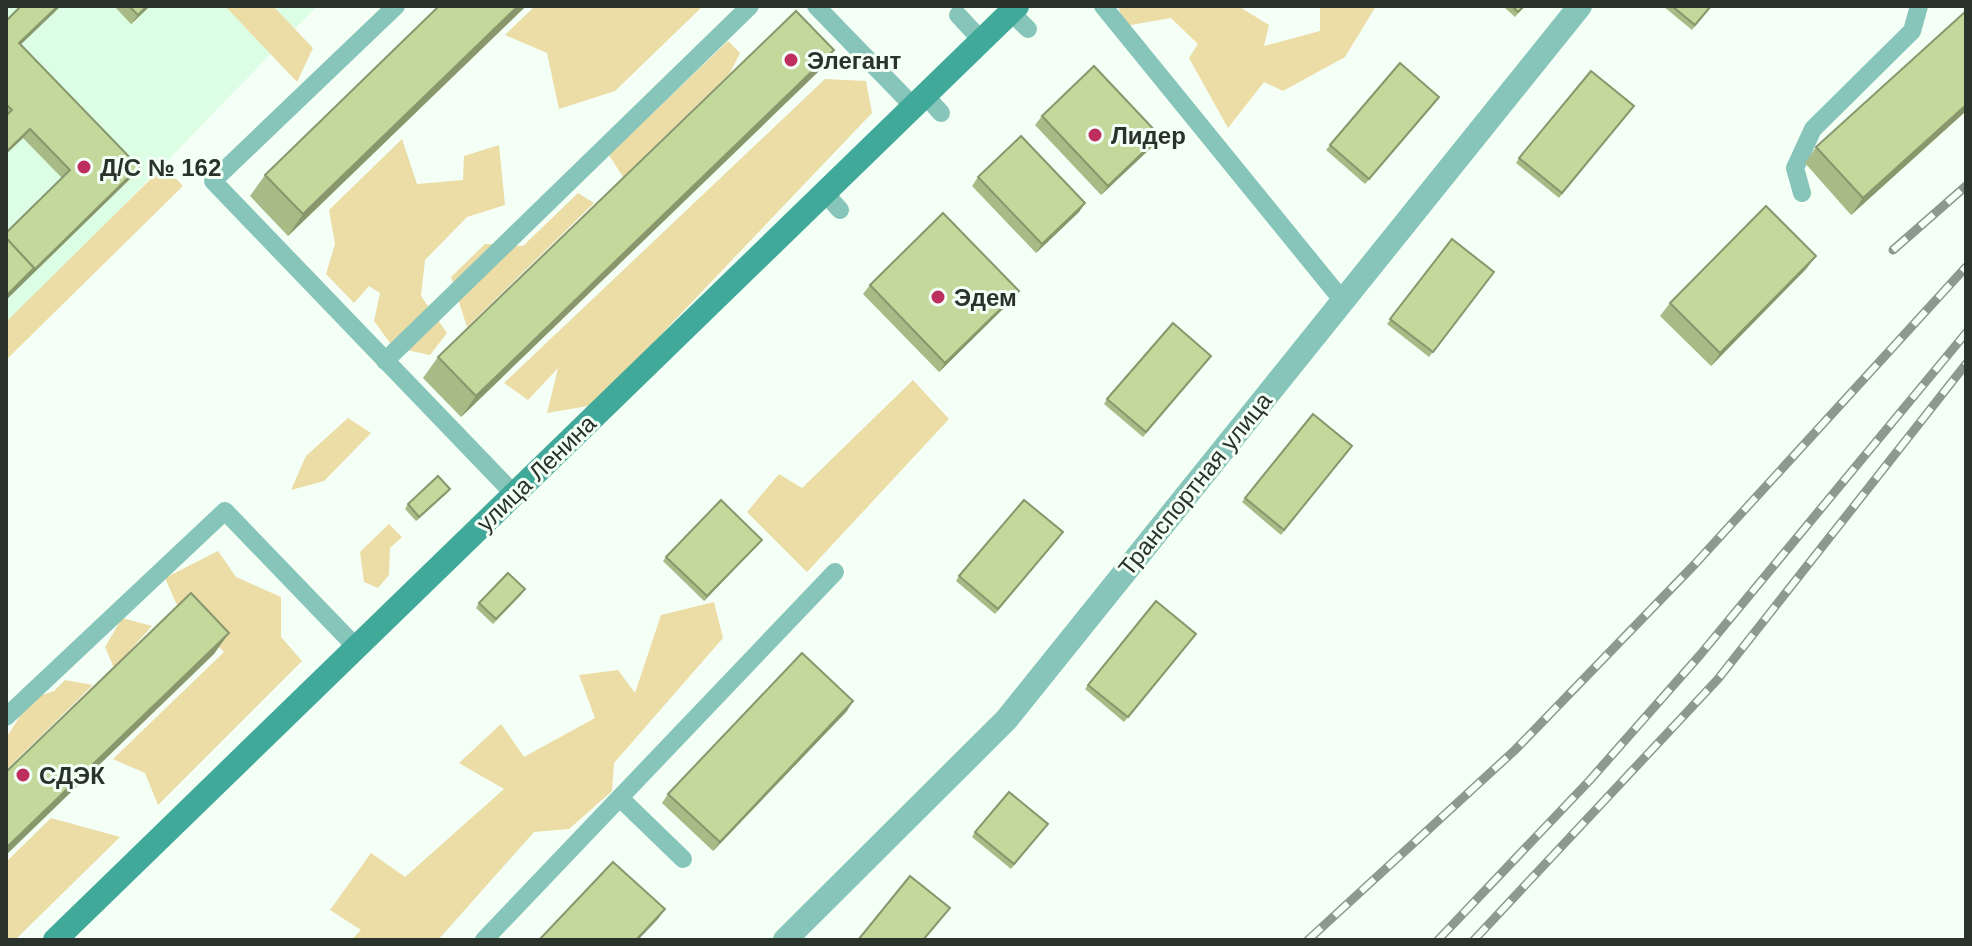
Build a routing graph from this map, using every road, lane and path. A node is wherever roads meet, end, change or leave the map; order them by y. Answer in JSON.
{"nodes":[{"id":1,"x":396,"y":6,"type":"edge"},
{"id":2,"x":750,"y":6,"type":"edge"},
{"id":3,"x":816,"y":6,"type":"edge"},
{"id":4,"x":1103,"y":6,"type":"edge"},
{"id":5,"x":1580,"y":6,"type":"edge"},
{"id":6,"x":1919,"y":6,"type":"edge"},
{"id":7,"x":958,"y":15,"type":"dead end"},
{"id":8,"x":1019,"y":16,"type":"edge"},
{"id":9,"x":982,"y":41,"type":"junction"},
{"id":10,"x":927,"y":105,"type":"junction"},
{"id":11,"x":1802,"y":193,"type":"dead end"},
{"id":12,"x":1343,"y":301,"type":"junction"},
{"id":13,"x":385,"y":361,"type":"junction"},
{"id":14,"x":514,"y":494,"type":"junction"},
{"id":15,"x":835,"y":572,"type":"dead end"},
{"id":16,"x":356,"y":647,"type":"junction"},
{"id":17,"x":9,"y":709,"type":"edge"},
{"id":18,"x":620,"y":798,"type":"junction"},
{"id":19,"x":683,"y":859,"type":"dead end"},
{"id":20,"x":55,"y":940,"type":"edge"},
{"id":21,"x":484,"y":940,"type":"edge"},
{"id":22,"x":785,"y":940,"type":"edge"}],
"edges":[{"from":1,"to":13,"type":"lane"},
{"from":2,"to":13,"type":"lane"},
{"from":3,"to":10,"type":"lane"},
{"from":4,"to":12,"type":"lane"},
{"from":5,"to":12,"type":"street","name":"Транспортная улица"},
{"from":6,"to":11,"type":"lane"},
{"from":7,"to":9,"type":"lane"},
{"from":8,"to":9,"type":"main road","name":"улица Ленина"},
{"from":9,"to":10,"type":"main road","name":"улица Ленина"},
{"from":10,"to":14,"type":"main road","name":"улица Ленина"},
{"from":12,"to":22,"type":"street","name":"Транспортная улица"},
{"from":13,"to":14,"type":"lane"},
{"from":14,"to":16,"type":"main road","name":"улица Ленина"},
{"from":15,"to":18,"type":"lane"},
{"from":16,"to":17,"type":"lane"},
{"from":16,"to":20,"type":"main road","name":"улица Ленина"},
{"from":18,"to":19,"type":"lane"},
{"from":18,"to":21,"type":"lane"}]}
